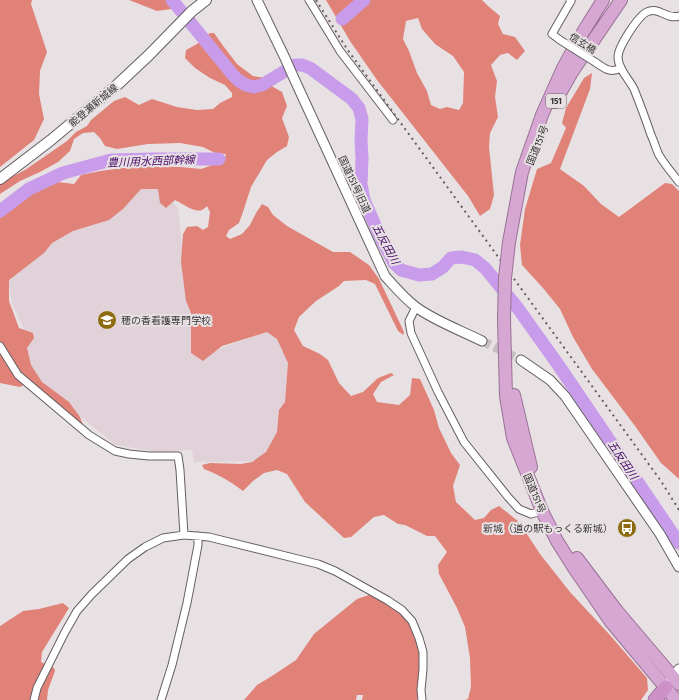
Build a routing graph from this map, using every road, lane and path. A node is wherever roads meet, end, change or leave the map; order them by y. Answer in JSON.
{"nodes":[{"id":1,"x":206,"y":0,"type":"edge"},
{"id":2,"x":257,"y":0,"type":"edge"},
{"id":3,"x":308,"y":0,"type":"edge"},
{"id":4,"x":570,"y":0,"type":"edge"},
{"id":5,"x":603,"y":0,"type":"edge"},
{"id":6,"x":621,"y":0,"type":"edge"},
{"id":7,"x":679,"y":16,"type":"edge"},
{"id":8,"x":621,"y":68,"type":"junction"},
{"id":9,"x":393,"y":120,"type":"dead end"},
{"id":10,"x":0,"y":179,"type":"edge"},
{"id":11,"x":679,"y":182,"type":"edge"},
{"id":12,"x":514,"y":213,"type":"junction"},
{"id":13,"x":416,"y":308,"type":"junction"},
{"id":14,"x":504,"y":319,"type":"junction"},
{"id":15,"x":482,"y":341,"type":"tunnel mouth"},
{"id":16,"x":0,"y":346,"type":"edge"},
{"id":17,"x":521,"y":360,"type":"tunnel mouth"},
{"id":18,"x":542,"y":512,"type":"junction"},
{"id":19,"x":184,"y":535,"type":"junction"},
{"id":20,"x":198,"y":536,"type":"junction"},
{"id":21,"x":672,"y":555,"type":"junction"},
{"id":22,"x":679,"y":567,"type":"edge"},
{"id":23,"x":679,"y":571,"type":"edge"},
{"id":24,"x":674,"y":688,"type":"edge"},
{"id":25,"x":34,"y":700,"type":"edge"},
{"id":26,"x":161,"y":700,"type":"edge"},
{"id":27,"x":422,"y":700,"type":"edge"},
{"id":28,"x":655,"y":700,"type":"edge"}],
"edges":[{"from":1,"to":10,"type":"main road","name":"能登瀬新城線"},
{"from":2,"to":13,"type":"street","name":"国道151号旧道"},
{"from":3,"to":9,"type":"street"},
{"from":4,"to":8,"type":"street","name":"信玄橋","bridge":true},
{"from":5,"to":12,"type":"highway","name":"国道151号","number":"151"},
{"from":6,"to":12,"type":"highway","name":"国道151号","number":"151"},
{"from":7,"to":8,"type":"street"},
{"from":8,"to":11,"type":"street"},
{"from":12,"to":14,"type":"highway","name":"国道151号","number":"151","bridge":true},
{"from":13,"to":15,"type":"street","name":"国道151号旧道"},
{"from":13,"to":18,"type":"street"},
{"from":14,"to":18,"type":"highway","name":"国道151号","number":"151"},
{"from":14,"to":24,"type":"highway","name":"国道151号","number":"151"},
{"from":16,"to":19,"type":"street"},
{"from":17,"to":21,"type":"street"},
{"from":18,"to":24,"type":"highway","name":"国道151号","number":"151"},
{"from":19,"to":20,"type":"street"},
{"from":19,"to":25,"type":"street"},
{"from":20,"to":26,"type":"street"},
{"from":20,"to":27,"type":"street"},
{"from":21,"to":22,"type":"street"},
{"from":21,"to":23,"type":"street"},
{"from":24,"to":28,"type":"highway"}]}
